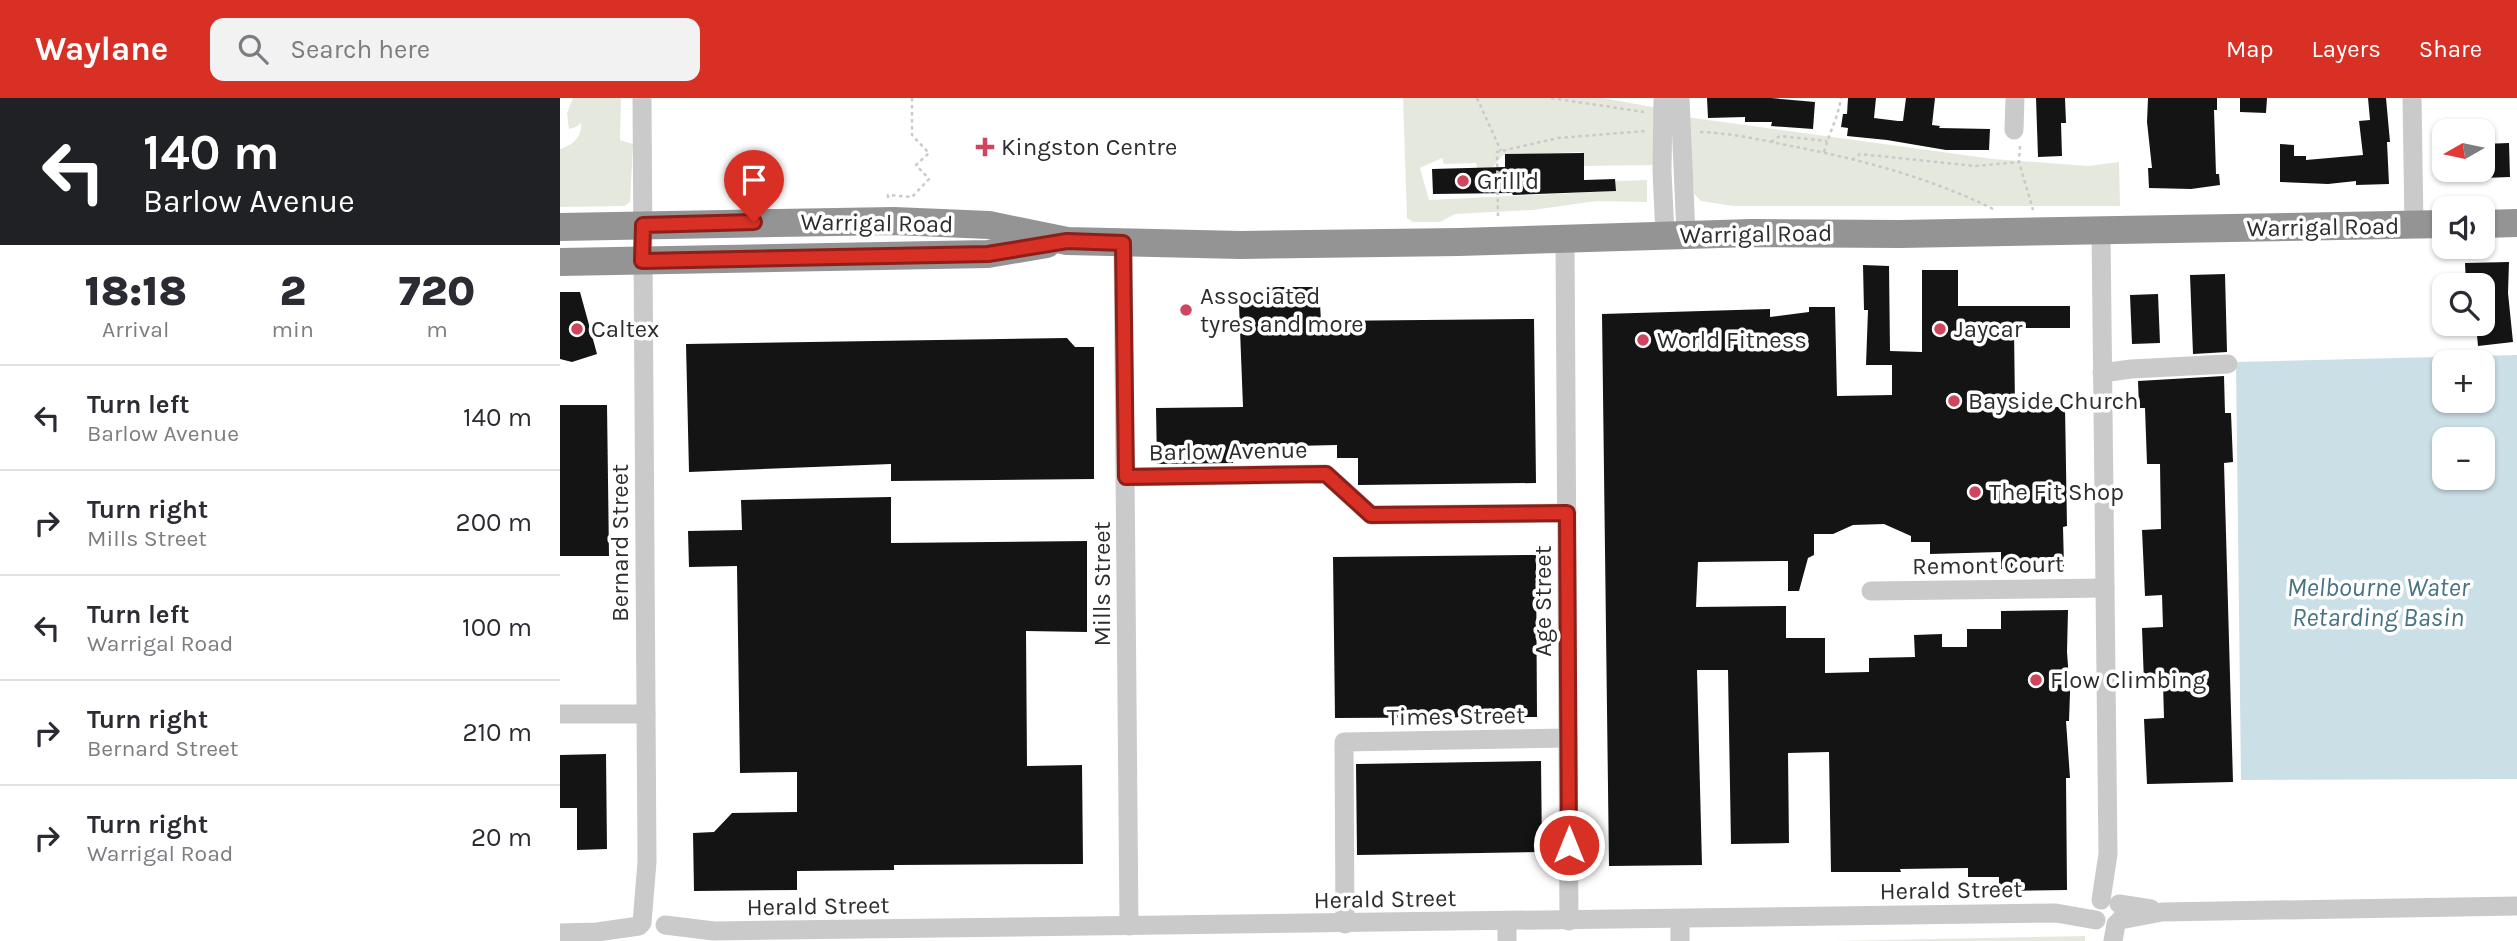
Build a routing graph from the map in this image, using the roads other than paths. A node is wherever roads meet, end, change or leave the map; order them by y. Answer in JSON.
{"nodes":[{"id":1,"x":642,"y":98,"type":"edge"},
{"id":2,"x":1663,"y":98,"type":"edge"},
{"id":3,"x":1680,"y":98,"type":"edge"},
{"id":4,"x":2015,"y":98,"type":"edge"},
{"id":5,"x":2412,"y":98,"type":"edge"},
{"id":6,"x":2014,"y":130,"type":"road end"},
{"id":7,"x":1671,"y":131,"type":"junction"},
{"id":8,"x":2517,"y":223,"type":"edge"},
{"id":9,"x":2495,"y":224,"type":"edge"},
{"id":10,"x":643,"y":225,"type":"junction"},
{"id":11,"x":2414,"y":225,"type":"junction"},
{"id":12,"x":2432,"y":225,"type":"edge"},
{"id":13,"x":560,"y":227,"type":"edge"},
{"id":14,"x":2101,"y":232,"type":"junction"},
{"id":15,"x":1676,"y":235,"type":"junction"},
{"id":16,"x":1565,"y":238,"type":"junction"},
{"id":17,"x":1067,"y":241,"type":"junction"},
{"id":18,"x":1123,"y":243,"type":"junction"},
{"id":19,"x":642,"y":261,"type":"junction"},
{"id":20,"x":560,"y":262,"type":"edge"},
{"id":21,"x":2228,"y":364,"type":"dead end"},
{"id":22,"x":2102,"y":373,"type":"junction"},
{"id":23,"x":1126,"y":477,"type":"junction"},
{"id":24,"x":1567,"y":513,"type":"junction"},
{"id":25,"x":2105,"y":588,"type":"junction"},
{"id":26,"x":1871,"y":591,"type":"dead end"},
{"id":27,"x":560,"y":714,"type":"edge"},
{"id":28,"x":646,"y":714,"type":"junction"},
{"id":29,"x":1568,"y":738,"type":"junction"},
{"id":30,"x":2517,"y":906,"type":"edge"},
{"id":31,"x":2108,"y":918,"type":"edge"},
{"id":32,"x":1680,"y":919,"type":"junction"},
{"id":33,"x":1569,"y":921,"type":"junction"},
{"id":34,"x":1345,"y":923,"type":"junction"},
{"id":35,"x":1129,"y":926,"type":"junction"},
{"id":36,"x":1507,"y":931,"type":"edge"},
{"id":37,"x":652,"y":932,"type":"edge"},
{"id":38,"x":560,"y":933,"type":"edge"},
{"id":39,"x":1224,"y":933,"type":"edge"},
{"id":40,"x":968,"y":935,"type":"edge"},
{"id":41,"x":1679,"y":941,"type":"edge"}],
"edges":[{"from":1,"to":10,"type":"street","name":"Bernard Street"},
{"from":2,"to":7,"type":"street"},
{"from":3,"to":7,"type":"street"},
{"from":4,"to":6,"type":"street"},
{"from":5,"to":11,"type":"street"},
{"from":7,"to":15,"type":"street"},
{"from":8,"to":9,"type":"highway"},
{"from":10,"to":13,"type":"highway","name":"Warrigal Road"},
{"from":10,"to":17,"type":"highway","name":"Warrigal Road"},
{"from":10,"to":19,"type":"street","name":"Bernard Street"},
{"from":11,"to":12,"type":"highway","name":"Warrigal Road"},
{"from":11,"to":14,"type":"highway","name":"Warrigal Road"},
{"from":14,"to":15,"type":"highway","name":"Warrigal Road"},
{"from":14,"to":22,"type":"street"},
{"from":15,"to":16,"type":"highway","name":"Warrigal Road"},
{"from":16,"to":18,"type":"highway","name":"Warrigal Road"},
{"from":16,"to":24,"type":"street","name":"Age Street"},
{"from":17,"to":18,"type":"highway","name":"Warrigal Road"},
{"from":17,"to":19,"type":"highway","name":"Warrigal Road"},
{"from":18,"to":23,"type":"street","name":"Mills Street"},
{"from":19,"to":20,"type":"highway","name":"Warrigal Road"},
{"from":19,"to":28,"type":"street","name":"Bernard Street"},
{"from":21,"to":22,"type":"street"},
{"from":22,"to":25,"type":"street"},
{"from":23,"to":24,"type":"street","name":"Barlow Avenue"},
{"from":23,"to":35,"type":"street","name":"Mills Street"},
{"from":24,"to":29,"type":"street","name":"Age Street"},
{"from":25,"to":26,"type":"street","name":"Remont Court"},
{"from":25,"to":31,"type":"street"},
{"from":27,"to":28,"type":"street"},
{"from":28,"to":37,"type":"street","name":"Bernard Street"},
{"from":29,"to":33,"type":"street","name":"Age Street"},
{"from":29,"to":34,"type":"street","name":"Times Street"},
{"from":30,"to":31,"type":"street","name":"Herald Street"},
{"from":31,"to":32,"type":"street","name":"Herald Street"},
{"from":32,"to":33,"type":"street","name":"Herald Street"},
{"from":32,"to":41,"type":"street"},
{"from":33,"to":36,"type":"street","name":"Herald Street"},
{"from":34,"to":36,"type":"street","name":"Herald Street"},
{"from":34,"to":39,"type":"street","name":"Herald Street"},
{"from":35,"to":39,"type":"street","name":"Herald Street"},
{"from":35,"to":40,"type":"street","name":"Herald Street"},
{"from":37,"to":38,"type":"street"},
{"from":37,"to":40,"type":"street","name":"Herald Street"}]}
